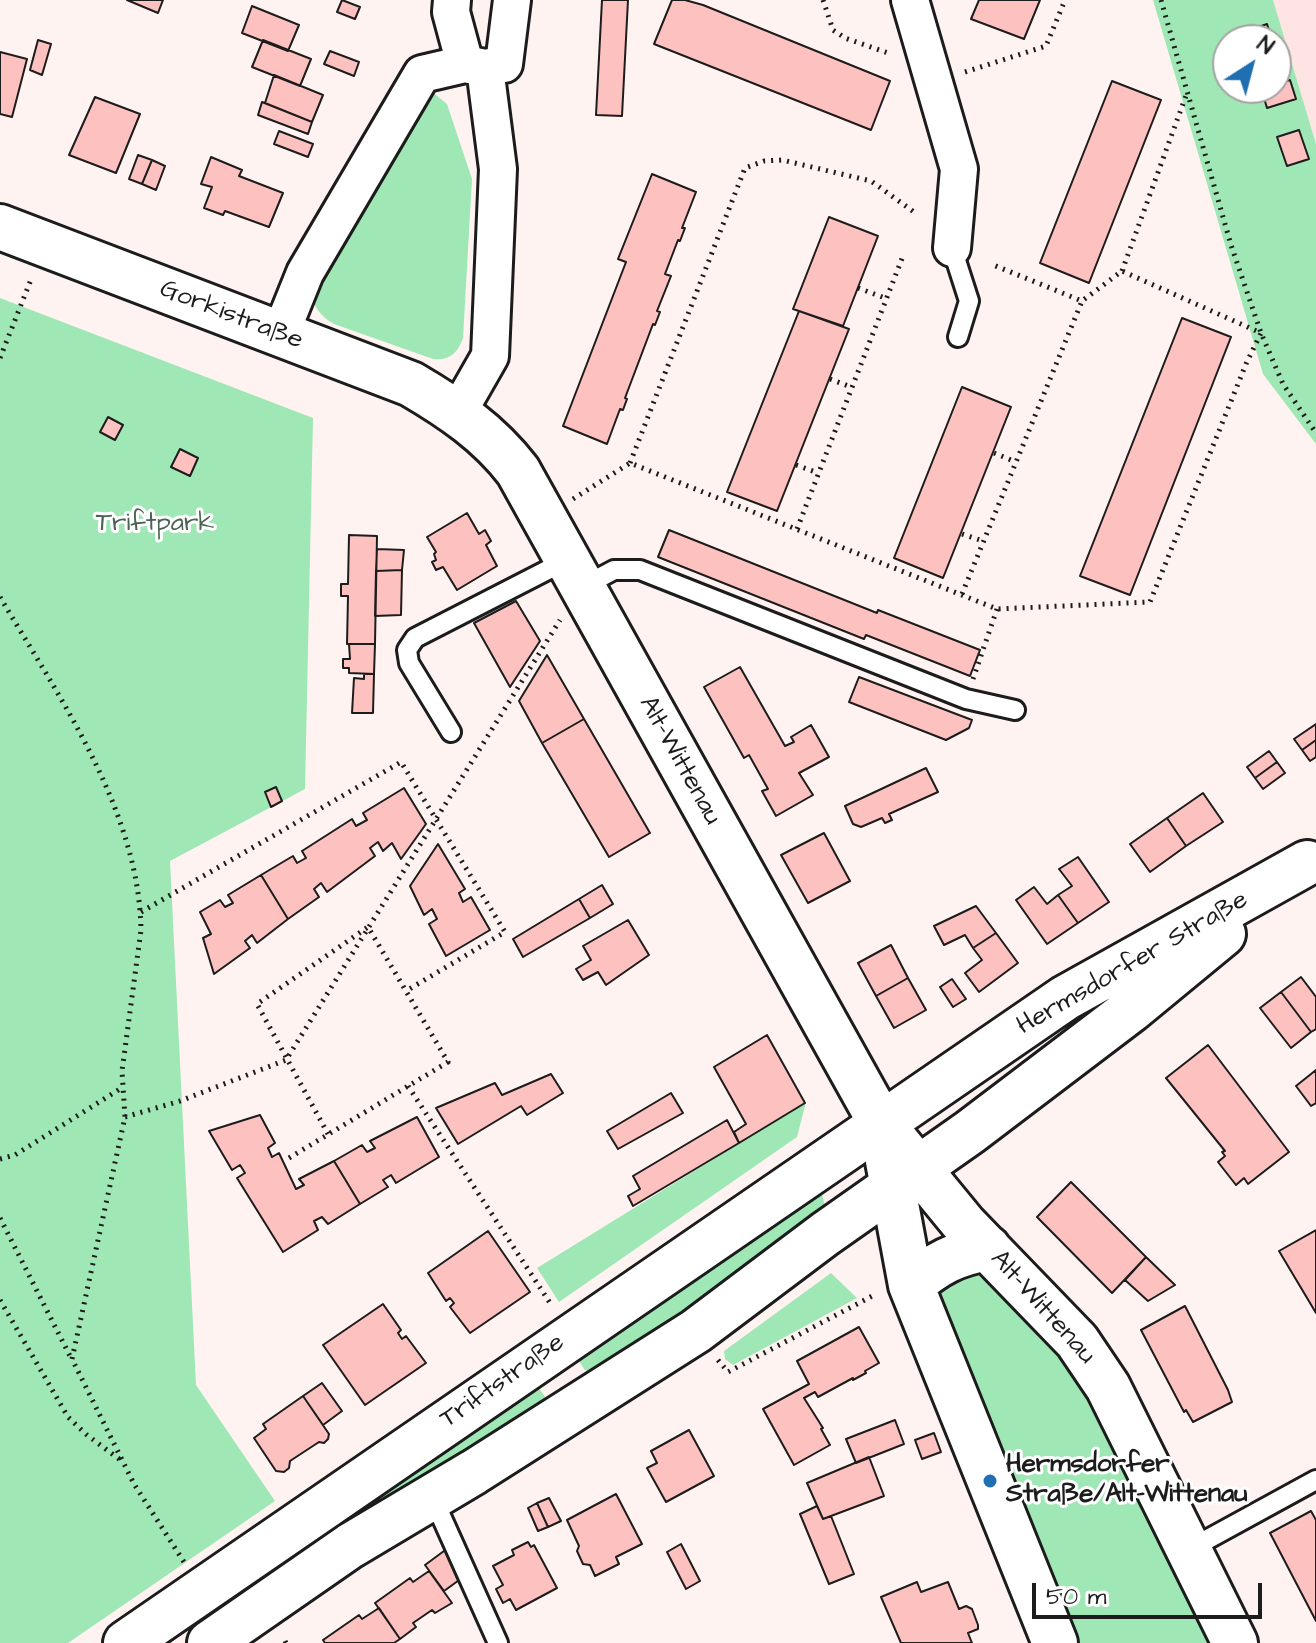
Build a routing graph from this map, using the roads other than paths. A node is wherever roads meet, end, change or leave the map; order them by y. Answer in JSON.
{"nodes":[{"id":1,"x":452,"y":0,"type":"edge"},
{"id":2,"x":512,"y":0,"type":"edge"},
{"id":3,"x":910,"y":0,"type":"edge"},
{"id":4,"x":475,"y":66,"type":"junction"},
{"id":5,"x":0,"y":227,"type":"edge"},
{"id":6,"x":952,"y":248,"type":"joint"},
{"id":7,"x":280,"y":335,"type":"junction"},
{"id":8,"x":958,"y":337,"type":"dead end"},
{"id":9,"x":458,"y":412,"type":"junction"},
{"id":10,"x":569,"y":589,"type":"junction"},
{"id":11,"x":1015,"y":710,"type":"dead end"},
{"id":12,"x":451,"y":732,"type":"dead end"},
{"id":13,"x":1312,"y":860,"type":"edge"},
{"id":14,"x":881,"y":1123,"type":"junction"},
{"id":15,"x":906,"y":1178,"type":"junction"},
{"id":16,"x":988,"y":1248,"type":"junction"},
{"id":17,"x":894,"y":1289,"type":"junction"},
{"id":18,"x":544,"y":1354,"type":"junction"},
{"id":19,"x":578,"y":1407,"type":"junction"},
{"id":20,"x":1316,"y":1480,"type":"edge"},
{"id":21,"x":432,"y":1496,"type":"junction"},
{"id":22,"x":324,"y":1506,"type":"junction"},
{"id":23,"x":350,"y":1546,"type":"junction"},
{"id":24,"x":1188,"y":1550,"type":"junction"},
{"id":25,"x":126,"y":1643,"type":"edge"},
{"id":26,"x":210,"y":1643,"type":"edge"},
{"id":27,"x":498,"y":1643,"type":"edge"},
{"id":28,"x":1055,"y":1643,"type":"edge"},
{"id":29,"x":1235,"y":1643,"type":"edge"}],
"edges":[{"from":1,"to":4,"type":"street"},
{"from":2,"to":4,"type":"street"},
{"from":3,"to":6,"type":"street"},
{"from":4,"to":7,"type":"street"},
{"from":4,"to":9,"type":"street"},
{"from":5,"to":7,"type":"main road","name":"Gorkistraße"},
{"from":6,"to":8,"type":"lane"},
{"from":7,"to":9,"type":"main road","name":"Gorkistraße"},
{"from":9,"to":10,"type":"main road","name":"Alt-Wittenau"},
{"from":10,"to":11,"type":"lane"},
{"from":10,"to":12,"type":"lane"},
{"from":10,"to":14,"type":"main road","name":"Alt-Wittenau"},
{"from":13,"to":14,"type":"main road","name":"Hermsdorfer Straße"},
{"from":13,"to":15,"type":"main road","name":"Hermsdorfer Straße"},
{"from":14,"to":15,"type":"main road","name":"Alt-Wittenau"},
{"from":14,"to":18,"type":"main road","name":"Triftstraße"},
{"from":15,"to":16,"type":"main road","name":"Alt-Wittenau"},
{"from":15,"to":17,"type":"main road","name":"Alt-Wittenau"},
{"from":15,"to":19,"type":"main road"},
{"from":16,"to":17,"type":"main road"},
{"from":16,"to":24,"type":"main road","name":"Alt-Wittenau"},
{"from":17,"to":28,"type":"main road","name":"Alt-Wittenau"},
{"from":18,"to":19,"type":"main road"},
{"from":18,"to":22,"type":"main road","name":"Triftstraße"},
{"from":19,"to":21,"type":"main road"},
{"from":20,"to":24,"type":"lane"},
{"from":21,"to":23,"type":"main road"},
{"from":21,"to":27,"type":"lane"},
{"from":22,"to":23,"type":"main road"},
{"from":22,"to":25,"type":"main road","name":"Triftstraße"},
{"from":23,"to":26,"type":"main road"},
{"from":24,"to":29,"type":"main road","name":"Alt-Wittenau"}]}
